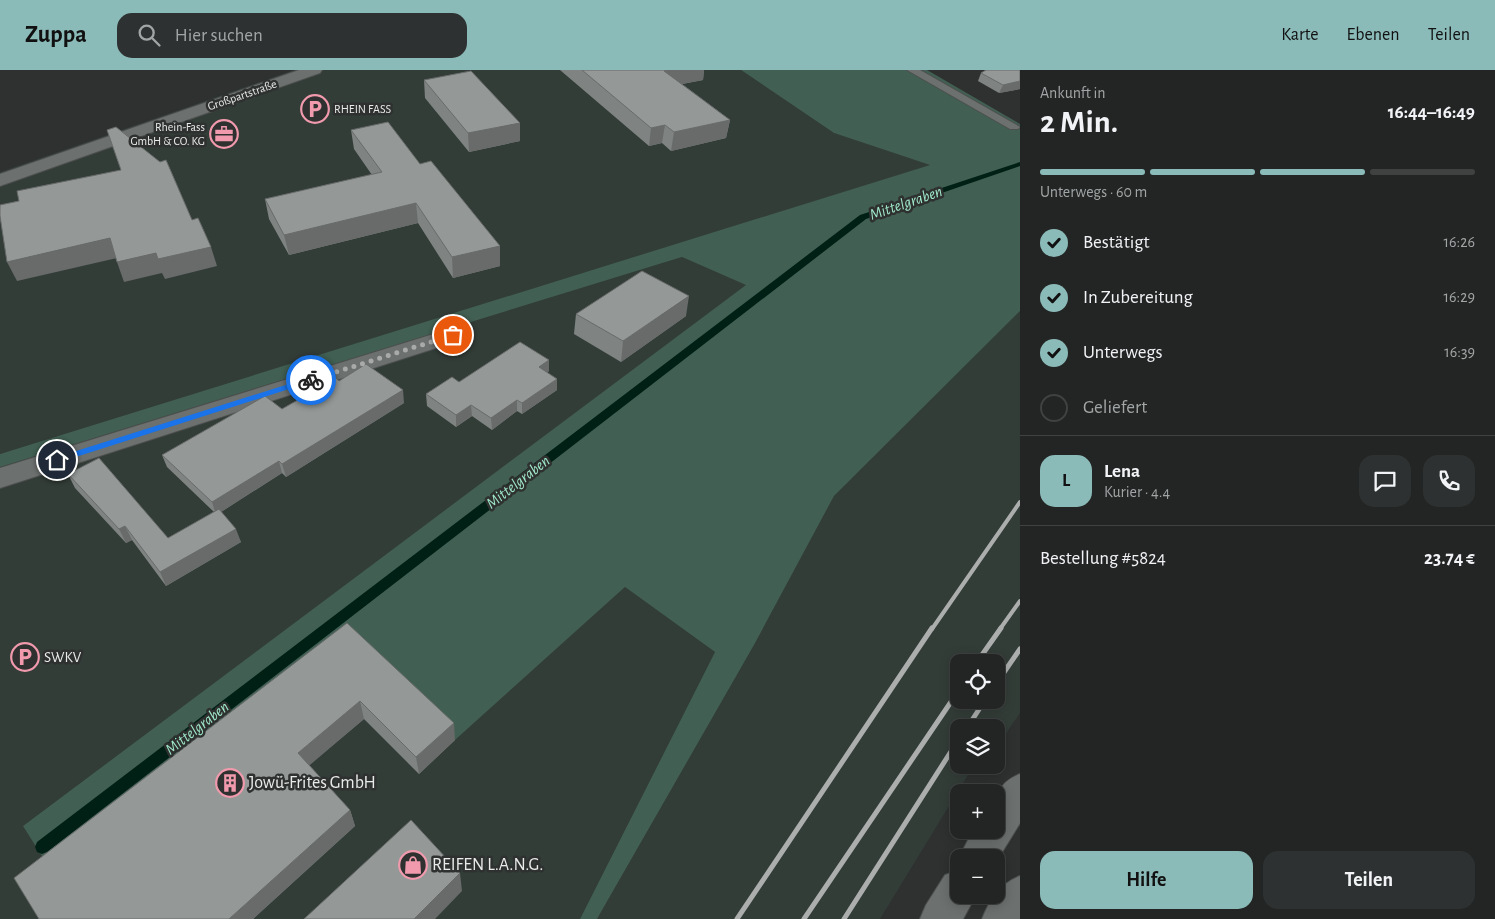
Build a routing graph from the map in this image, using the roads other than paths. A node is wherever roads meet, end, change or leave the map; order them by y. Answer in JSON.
{"nodes":[{"id":1,"x":314,"y":70,"type":"edge"},
{"id":2,"x":912,"y":70,"type":"edge"},
{"id":3,"x":1014,"y":127,"type":"dead end"},
{"id":4,"x":0,"y":180,"type":"edge"},
{"id":5,"x":453,"y":335,"type":"dead end"},
{"id":6,"x":0,"y":478,"type":"edge"},
{"id":7,"x":1020,"y":791,"type":"edge"},
{"id":8,"x":1005,"y":813,"type":"edge"},
{"id":9,"x":1020,"y":895,"type":"edge"},
{"id":10,"x":950,"y":903,"type":"edge"},
{"id":11,"x":940,"y":919,"type":"edge"},
{"id":12,"x":1002,"y":919,"type":"edge"}],
"edges":[{"from":1,"to":4,"type":"street","name":"Großpartstraße"},
{"from":2,"to":3,"type":"lane"},
{"from":5,"to":6,"type":"street"},
{"from":7,"to":8,"type":"street"},
{"from":9,"to":12,"type":"street"},
{"from":10,"to":11,"type":"street"}]}
